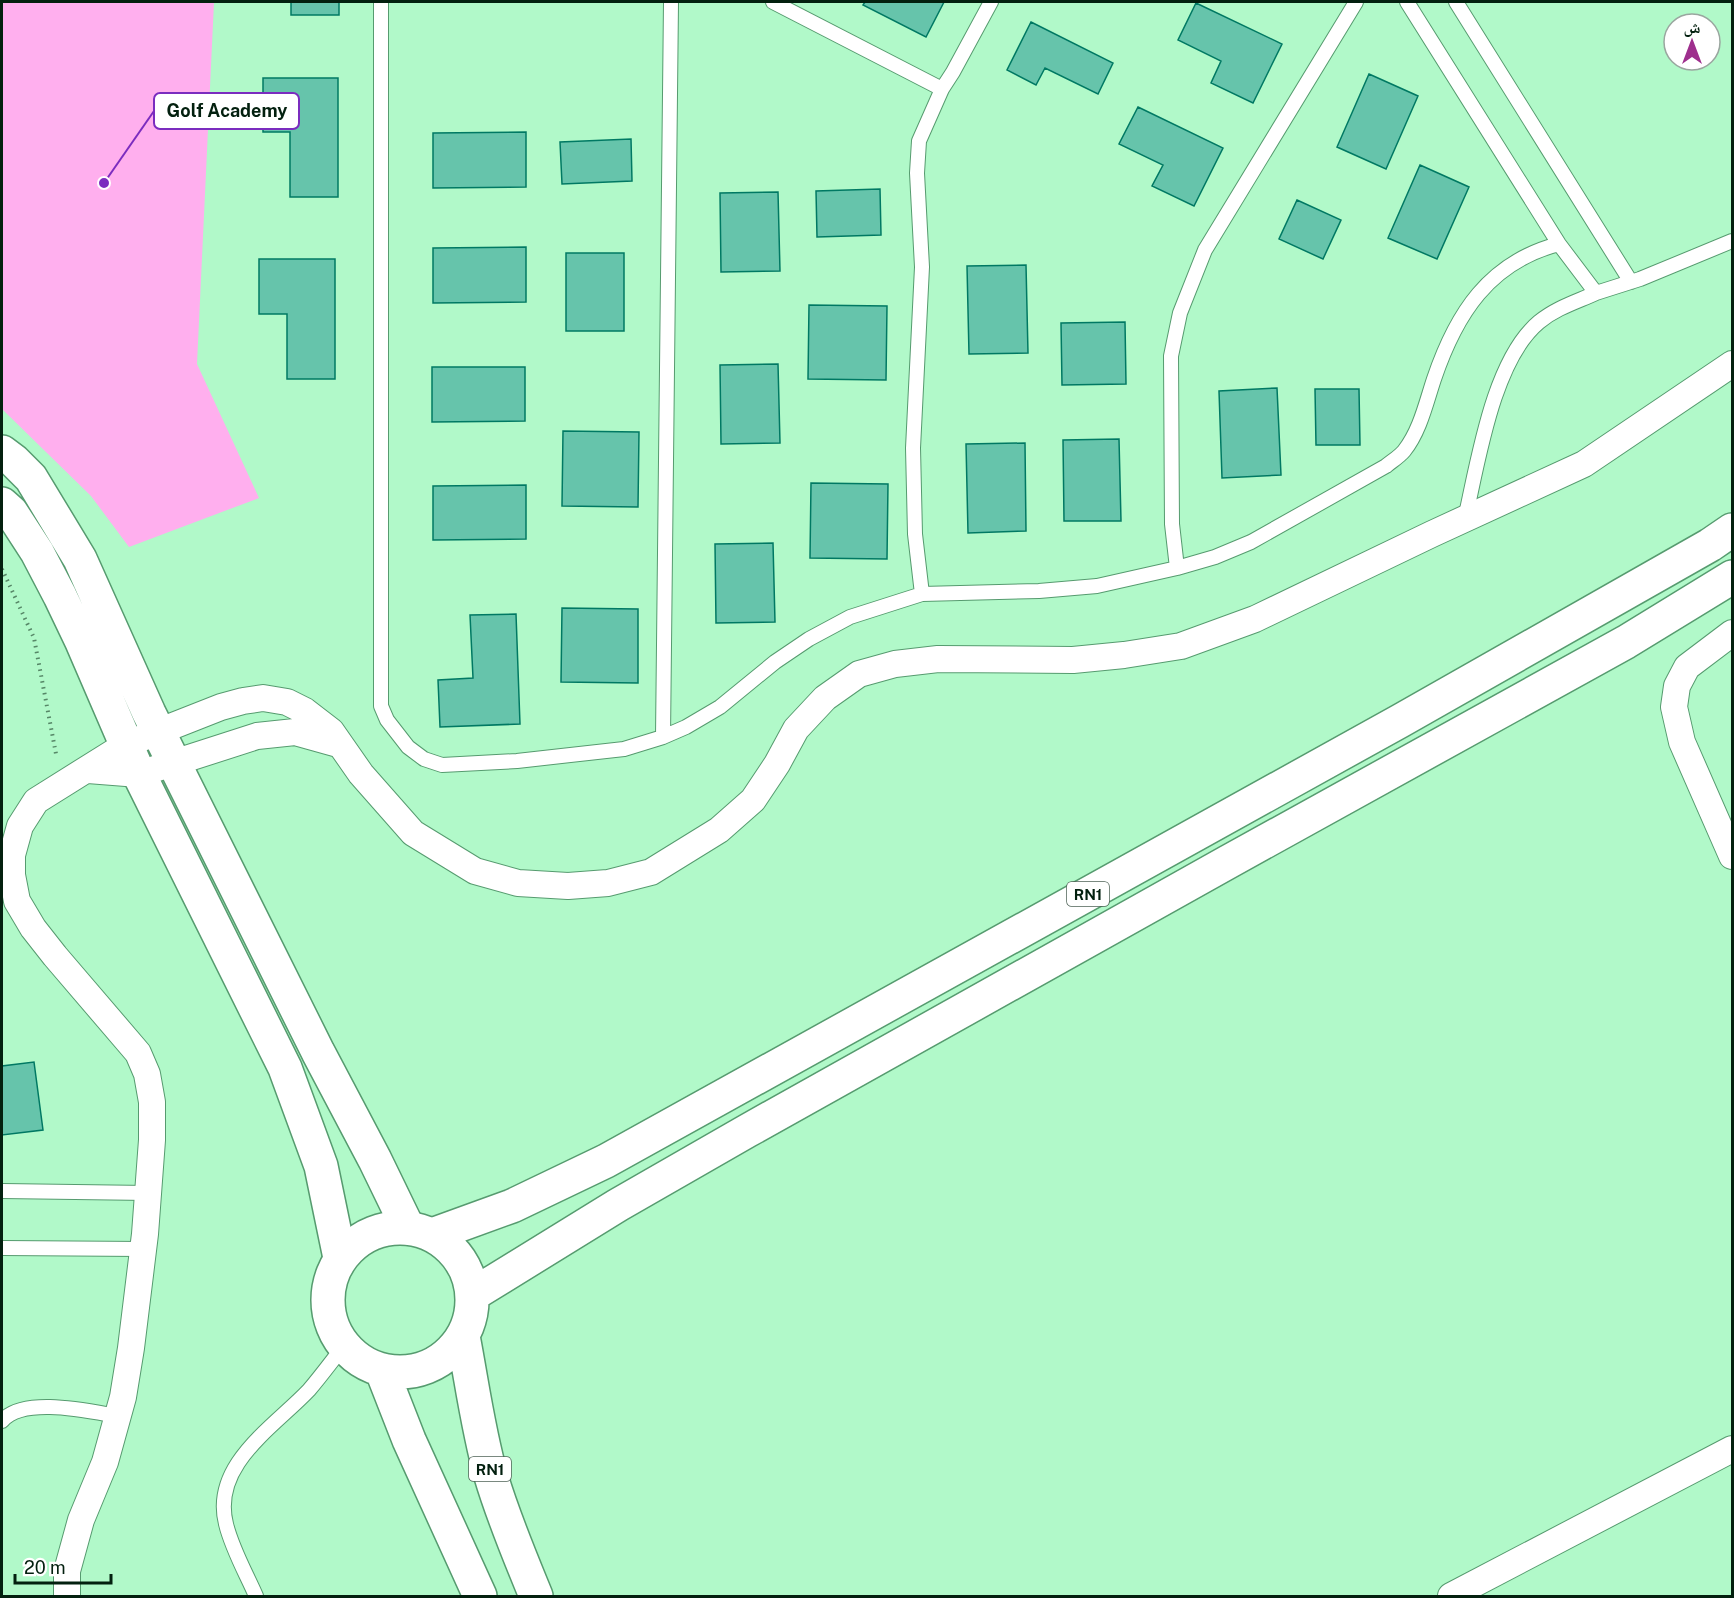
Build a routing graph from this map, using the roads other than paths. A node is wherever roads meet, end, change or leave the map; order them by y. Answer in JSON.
{"nodes":[{"id":1,"x":381,"y":2,"type":"edge"},
{"id":2,"x":671,"y":2,"type":"edge"},
{"id":3,"x":774,"y":2,"type":"edge"},
{"id":4,"x":991,"y":2,"type":"edge"},
{"id":5,"x":1356,"y":2,"type":"edge"},
{"id":6,"x":1407,"y":2,"type":"edge"},
{"id":7,"x":1456,"y":2,"type":"edge"},
{"id":8,"x":942,"y":89,"type":"junction"},
{"id":9,"x":1732,"y":242,"type":"edge"},
{"id":10,"x":1558,"y":244,"type":"junction"},
{"id":11,"x":1631,"y":282,"type":"junction"},
{"id":12,"x":1596,"y":293,"type":"junction"},
{"id":13,"x":1732,"y":364,"type":"edge"},
{"id":14,"x":2,"y":452,"type":"edge"},
{"id":15,"x":2,"y":504,"type":"edge"},
{"id":16,"x":1465,"y":519,"type":"junction"},
{"id":17,"x":1732,"y":530,"type":"edge"},
{"id":18,"x":1177,"y":568,"type":"junction"},
{"id":19,"x":1732,"y":577,"type":"edge"},
{"id":20,"x":922,"y":594,"type":"junction"},
{"id":21,"x":1732,"y":633,"type":"edge"},
{"id":22,"x":159,"y":732,"type":"junction"},
{"id":23,"x":663,"y":737,"type":"junction"},
{"id":24,"x":127,"y":744,"type":"junction"},
{"id":25,"x":338,"y":744,"type":"junction"},
{"id":26,"x":174,"y":762,"type":"junction"},
{"id":27,"x":88,"y":770,"type":"junction"},
{"id":28,"x":139,"y":774,"type":"junction"},
{"id":29,"x":1732,"y":856,"type":"edge"},
{"id":30,"x":2,"y":1191,"type":"edge"},
{"id":31,"x":148,"y":1193,"type":"junction"},
{"id":32,"x":420,"y":1232,"type":"junction"},
{"id":33,"x":2,"y":1248,"type":"edge"},
{"id":34,"x":143,"y":1249,"type":"junction"},
{"id":35,"x":340,"y":1258,"type":"junction"},
{"id":36,"x":472,"y":1295,"type":"junction"},
{"id":37,"x":463,"y":1336,"type":"junction"},
{"id":38,"x":343,"y":1347,"type":"junction"},
{"id":39,"x":382,"y":1371,"type":"junction"},
{"id":40,"x":117,"y":1416,"type":"junction"},
{"id":41,"x":2,"y":1421,"type":"edge"},
{"id":42,"x":1732,"y":1449,"type":"edge"},
{"id":43,"x":67,"y":1596,"type":"edge"},
{"id":44,"x":256,"y":1596,"type":"edge"},
{"id":45,"x":480,"y":1596,"type":"edge"},
{"id":46,"x":536,"y":1596,"type":"edge"},
{"id":47,"x":1451,"y":1596,"type":"edge"}],
"edges":[{"from":1,"to":23,"type":"lane"},
{"from":2,"to":23,"type":"lane"},
{"from":3,"to":8,"type":"lane"},
{"from":4,"to":8,"type":"lane"},
{"from":5,"to":18,"type":"lane"},
{"from":6,"to":10,"type":"lane"},
{"from":7,"to":11,"type":"lane"},
{"from":8,"to":20,"type":"lane"},
{"from":9,"to":11,"type":"lane"},
{"from":10,"to":12,"type":"lane"},
{"from":10,"to":18,"type":"lane"},
{"from":11,"to":12,"type":"lane"},
{"from":12,"to":16,"type":"lane"},
{"from":13,"to":16,"type":"street"},
{"from":14,"to":22,"type":"main road"},
{"from":15,"to":24,"type":"main road"},
{"from":16,"to":25,"type":"street"},
{"from":17,"to":32,"type":"main road","number":"RN1"},
{"from":18,"to":20,"type":"lane"},
{"from":19,"to":36,"type":"main road","number":"RN1"},
{"from":20,"to":23,"type":"lane"},
{"from":21,"to":29,"type":"street"},
{"from":22,"to":24,"type":"street"},
{"from":22,"to":25,"type":"street"},
{"from":22,"to":26,"type":"main road"},
{"from":24,"to":27,"type":"street"},
{"from":24,"to":28,"type":"main road"},
{"from":25,"to":26,"type":"street"},
{"from":26,"to":28,"type":"street"},
{"from":26,"to":32,"type":"main road"},
{"from":27,"to":28,"type":"street"},
{"from":27,"to":31,"type":"street"},
{"from":28,"to":35,"type":"main road"},
{"from":30,"to":31,"type":"lane"},
{"from":31,"to":34,"type":"street"},
{"from":32,"to":35,"type":"main road","number":"RN1"},
{"from":32,"to":36,"type":"main road","number":"RN1"},
{"from":33,"to":34,"type":"lane"},
{"from":34,"to":40,"type":"street"},
{"from":35,"to":38,"type":"main road","number":"RN1"},
{"from":36,"to":37,"type":"main road","number":"RN1"},
{"from":37,"to":39,"type":"main road","number":"RN1"},
{"from":37,"to":46,"type":"main road","number":"RN1"},
{"from":38,"to":39,"type":"main road","number":"RN1"},
{"from":38,"to":44,"type":"lane"},
{"from":39,"to":45,"type":"main road"},
{"from":40,"to":41,"type":"lane"},
{"from":40,"to":43,"type":"street"},
{"from":42,"to":47,"type":"street"}]}
